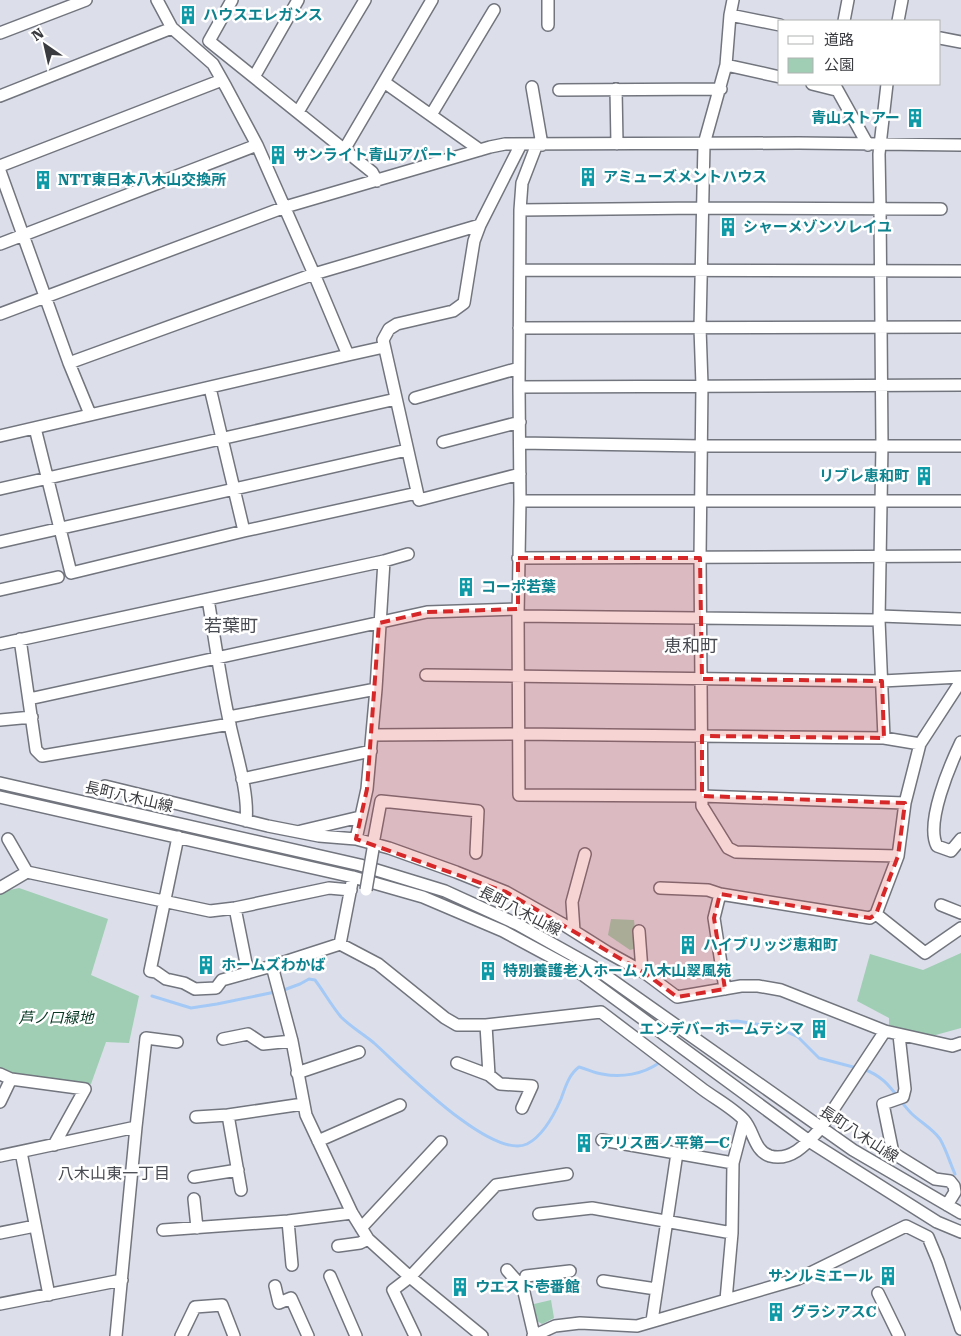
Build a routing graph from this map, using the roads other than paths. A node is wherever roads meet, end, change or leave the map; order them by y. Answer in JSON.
{"nodes":[{"id":1,"x":86,"y":0,"type":"edge"},
{"id":2,"x":157,"y":0,"type":"edge"},
{"id":3,"x":232,"y":0,"type":"edge"},
{"id":4,"x":298,"y":0,"type":"edge"},
{"id":5,"x":365,"y":0,"type":"edge"},
{"id":6,"x":432,"y":0,"type":"edge"},
{"id":7,"x":548,"y":0,"type":"edge"},
{"id":8,"x":733,"y":0,"type":"edge"},
{"id":9,"x":848,"y":0,"type":"edge"},
{"id":10,"x":902,"y":0,"type":"edge"},
{"id":11,"x":494,"y":10,"type":"dead end"},
{"id":12,"x":730,"y":15,"type":"junction"},
{"id":13,"x":844,"y":20,"type":"edge"},
{"id":14,"x":898,"y":20,"type":"edge"},
{"id":15,"x":548,"y":25,"type":"dead end"},
{"id":16,"x":778,"y":25,"type":"edge"},
{"id":17,"x":172,"y":28,"type":"junction"},
{"id":18,"x":0,"y":34,"type":"edge"},
{"id":19,"x":941,"y":38,"type":"edge"},
{"id":20,"x":961,"y":42,"type":"edge"},
{"id":21,"x":726,"y":65,"type":"junction"},
{"id":22,"x":254,"y":77,"type":"junction"},
{"id":23,"x":778,"y":77,"type":"edge"},
{"id":24,"x":222,"y":80,"type":"junction"},
{"id":25,"x":384,"y":82,"type":"junction"},
{"id":26,"x":820,"y":85,"type":"edge"},
{"id":27,"x":887,"y":85,"type":"edge"},
{"id":28,"x":835,"y":87,"type":"edge"},
{"id":29,"x":532,"y":88,"type":"dead end"},
{"id":30,"x":720,"y":88,"type":"junction"},
{"id":31,"x":616,"y":89,"type":"junction"},
{"id":32,"x":559,"y":90,"type":"dead end"},
{"id":33,"x":0,"y":96,"type":"edge"},
{"id":34,"x":298,"y":112,"type":"junction"},
{"id":35,"x":431,"y":115,"type":"junction"},
{"id":36,"x":521,"y":144,"type":"junction"},
{"id":37,"x":618,"y":144,"type":"junction"},
{"id":38,"x":704,"y":144,"type":"junction"},
{"id":39,"x":257,"y":145,"type":"junction"},
{"id":40,"x":540,"y":145,"type":"junction"},
{"id":41,"x":874,"y":145,"type":"junction"},
{"id":42,"x":961,"y":145,"type":"edge"},
{"id":43,"x":344,"y":150,"type":"junction"},
{"id":44,"x":480,"y":150,"type":"junction"},
{"id":45,"x":0,"y":166,"type":"edge"},
{"id":46,"x":0,"y":171,"type":"edge"},
{"id":47,"x":377,"y":181,"type":"junction"},
{"id":48,"x":285,"y":207,"type":"junction"},
{"id":49,"x":702,"y":208,"type":"junction"},
{"id":50,"x":880,"y":208,"type":"junction"},
{"id":51,"x":941,"y":209,"type":"dead end"},
{"id":52,"x":520,"y":210,"type":"junction"},
{"id":53,"x":480,"y":225,"type":"junction"},
{"id":54,"x":23,"y":235,"type":"junction"},
{"id":55,"x":0,"y":244,"type":"edge"},
{"id":56,"x":520,"y":270,"type":"junction"},
{"id":57,"x":702,"y":270,"type":"junction"},
{"id":58,"x":880,"y":270,"type":"junction"},
{"id":59,"x":961,"y":271,"type":"edge"},
{"id":60,"x":314,"y":274,"type":"junction"},
{"id":61,"x":45,"y":296,"type":"junction"},
{"id":62,"x":0,"y":314,"type":"edge"},
{"id":63,"x":881,"y":327,"type":"junction"},
{"id":64,"x":961,"y":327,"type":"edge"},
{"id":65,"x":519,"y":328,"type":"junction"},
{"id":66,"x":700,"y":328,"type":"junction"},
{"id":67,"x":384,"y":347,"type":"junction"},
{"id":68,"x":348,"y":355,"type":"junction"},
{"id":69,"x":69,"y":363,"type":"junction"},
{"id":70,"x":519,"y":368,"type":"junction"},
{"id":71,"x":702,"y":385,"type":"junction"},
{"id":72,"x":961,"y":385,"type":"edge"},
{"id":73,"x":881,"y":386,"type":"junction"},
{"id":74,"x":519,"y":387,"type":"junction"},
{"id":75,"x":210,"y":388,"type":"junction"},
{"id":76,"x":415,"y":398,"type":"dead end"},
{"id":77,"x":396,"y":399,"type":"junction"},
{"id":78,"x":90,"y":414,"type":"junction"},
{"id":79,"x":520,"y":422,"type":"junction"},
{"id":80,"x":35,"y":428,"type":"junction"},
{"id":81,"x":0,"y":436,"type":"edge"},
{"id":82,"x":222,"y":440,"type":"junction"},
{"id":83,"x":443,"y":442,"type":"dead end"},
{"id":84,"x":520,"y":443,"type":"junction"},
{"id":85,"x":882,"y":445,"type":"junction"},
{"id":86,"x":702,"y":446,"type":"junction"},
{"id":87,"x":961,"y":446,"type":"edge"},
{"id":88,"x":407,"y":450,"type":"junction"},
{"id":89,"x":520,"y":474,"type":"junction"},
{"id":90,"x":47,"y":480,"type":"junction"},
{"id":91,"x":233,"y":488,"type":"junction"},
{"id":92,"x":0,"y":489,"type":"edge"},
{"id":93,"x":417,"y":493,"type":"junction"},
{"id":94,"x":701,"y":500,"type":"junction"},
{"id":95,"x":881,"y":500,"type":"junction"},
{"id":96,"x":520,"y":501,"type":"junction"},
{"id":97,"x":961,"y":501,"type":"edge"},
{"id":98,"x":61,"y":528,"type":"junction"},
{"id":99,"x":244,"y":532,"type":"junction"},
{"id":100,"x":0,"y":542,"type":"edge"},
{"id":101,"x":408,"y":554,"type":"dead end"},
{"id":102,"x":881,"y":556,"type":"junction"},
{"id":103,"x":961,"y":556,"type":"edge"},
{"id":104,"x":518,"y":558,"type":"junction"},
{"id":105,"x":700,"y":558,"type":"junction"},
{"id":106,"x":384,"y":562,"type":"junction"},
{"id":107,"x":58,"y":577,"type":"dead end"},
{"id":108,"x":0,"y":590,"type":"edge"},
{"id":109,"x":208,"y":599,"type":"junction"},
{"id":110,"x":518,"y":612,"type":"junction"},
{"id":111,"x":880,"y":618,"type":"junction"},
{"id":112,"x":701,"y":619,"type":"junction"},
{"id":113,"x":961,"y":619,"type":"edge"},
{"id":114,"x":379,"y":623,"type":"junction"},
{"id":115,"x":20,"y":639,"type":"junction"},
{"id":116,"x":0,"y":644,"type":"edge"},
{"id":117,"x":219,"y":658,"type":"junction"},
{"id":118,"x":426,"y":675,"type":"dead end"},
{"id":119,"x":518,"y":676,"type":"junction"},
{"id":120,"x":702,"y":678,"type":"junction"},
{"id":121,"x":882,"y":681,"type":"junction"},
{"id":122,"x":960,"y":684,"type":"edge"},
{"id":123,"x":376,"y":689,"type":"junction"},
{"id":124,"x":29,"y":699,"type":"junction"},
{"id":125,"x":32,"y":717,"type":"junction"},
{"id":126,"x":0,"y":720,"type":"edge"},
{"id":127,"x":229,"y":721,"type":"junction"},
{"id":128,"x":520,"y":734,"type":"junction"},
{"id":129,"x":372,"y":735,"type":"junction"},
{"id":130,"x":702,"y":736,"type":"junction"},
{"id":131,"x":884,"y":738,"type":"junction"},
{"id":132,"x":961,"y":742,"type":"edge"},
{"id":133,"x":920,"y":744,"type":"junction"},
{"id":134,"x":370,"y":751,"type":"junction"},
{"id":135,"x":242,"y":779,"type":"junction"},
{"id":136,"x":0,"y":783,"type":"edge"},
{"id":137,"x":105,"y":786,"type":"dead end"},
{"id":138,"x":702,"y":796,"type":"junction"},
{"id":139,"x":0,"y":797,"type":"edge"},
{"id":140,"x":905,"y":803,"type":"junction"},
{"id":141,"x":360,"y":817,"type":"junction"},
{"id":142,"x":246,"y":821,"type":"junction"},
{"id":143,"x":296,"y":832,"type":"junction"},
{"id":144,"x":178,"y":837,"type":"junction"},
{"id":145,"x":8,"y":838,"type":"dead end"},
{"id":146,"x":356,"y":839,"type":"junction"},
{"id":147,"x":961,"y":839,"type":"edge"},
{"id":148,"x":374,"y":846,"type":"junction"},
{"id":149,"x":476,"y":854,"type":"dead end"},
{"id":150,"x":584,"y":854,"type":"dead end"},
{"id":151,"x":898,"y":856,"type":"junction"},
{"id":152,"x":27,"y":872,"type":"junction"},
{"id":153,"x":353,"y":877,"type":"junction"},
{"id":154,"x":0,"y":888,"type":"edge"},
{"id":155,"x":660,"y":888,"type":"dead end"},
{"id":156,"x":350,"y":890,"type":"junction"},
{"id":157,"x":366,"y":890,"type":"dead end"},
{"id":158,"x":720,"y":894,"type":"junction"},
{"id":159,"x":164,"y":900,"type":"junction"},
{"id":160,"x":941,"y":905,"type":"dead end"},
{"id":161,"x":236,"y":908,"type":"junction"},
{"id":162,"x":961,"y":913,"type":"edge"},
{"id":163,"x":876,"y":914,"type":"junction"},
{"id":164,"x":961,"y":928,"type":"edge"},
{"id":165,"x":574,"y":931,"type":"junction"},
{"id":166,"x":639,"y":931,"type":"dead end"},
{"id":167,"x":340,"y":944,"type":"junction"},
{"id":168,"x":272,"y":966,"type":"junction"},
{"id":169,"x":642,"y":972,"type":"junction"},
{"id":170,"x":248,"y":973,"type":"junction"},
{"id":171,"x":724,"y":989,"type":"junction"},
{"id":172,"x":486,"y":1025,"type":"junction"},
{"id":173,"x":885,"y":1031,"type":"junction"},
{"id":174,"x":899,"y":1035,"type":"junction"},
{"id":175,"x":223,"y":1038,"type":"dead end"},
{"id":176,"x":292,"y":1041,"type":"junction"},
{"id":177,"x":177,"y":1042,"type":"dead end"},
{"id":178,"x":961,"y":1043,"type":"edge"},
{"id":179,"x":359,"y":1052,"type":"dead end"},
{"id":180,"x":457,"y":1063,"type":"dead end"},
{"id":181,"x":298,"y":1072,"type":"junction"},
{"id":182,"x":0,"y":1074,"type":"edge"},
{"id":183,"x":489,"y":1075,"type":"junction"},
{"id":184,"x":11,"y":1079,"type":"junction"},
{"id":185,"x":0,"y":1102,"type":"edge"},
{"id":186,"x":303,"y":1104,"type":"junction"},
{"id":187,"x":400,"y":1105,"type":"dead end"},
{"id":188,"x":522,"y":1108,"type":"dead end"},
{"id":189,"x":228,"y":1115,"type":"junction"},
{"id":190,"x":196,"y":1117,"type":"dead end"},
{"id":191,"x":744,"y":1121,"type":"junction"},
{"id":192,"x":136,"y":1127,"type":"junction"},
{"id":193,"x":820,"y":1128,"type":"junction"},
{"id":194,"x":602,"y":1140,"type":"dead end"},
{"id":195,"x":318,"y":1141,"type":"junction"},
{"id":196,"x":809,"y":1141,"type":"junction"},
{"id":197,"x":441,"y":1142,"type":"dead end"},
{"id":198,"x":54,"y":1145,"type":"junction"},
{"id":199,"x":21,"y":1152,"type":"junction"},
{"id":200,"x":677,"y":1153,"type":"junction"},
{"id":201,"x":0,"y":1156,"type":"edge"},
{"id":202,"x":734,"y":1163,"type":"junction"},
{"id":203,"x":238,"y":1170,"type":"junction"},
{"id":204,"x":567,"y":1174,"type":"dead end"},
{"id":205,"x":194,"y":1177,"type":"dead end"},
{"id":206,"x":241,"y":1190,"type":"dead end"},
{"id":207,"x":194,"y":1199,"type":"dead end"},
{"id":208,"x":947,"y":1205,"type":"junction"},
{"id":209,"x":352,"y":1213,"type":"junction"},
{"id":210,"x":539,"y":1214,"type":"dead end"},
{"id":211,"x":961,"y":1214,"type":"edge"},
{"id":212,"x":288,"y":1221,"type":"junction"},
{"id":213,"x":667,"y":1221,"type":"junction"},
{"id":214,"x":937,"y":1222,"type":"junction"},
{"id":215,"x":35,"y":1226,"type":"junction"},
{"id":216,"x":197,"y":1228,"type":"junction"},
{"id":217,"x":361,"y":1228,"type":"junction"},
{"id":218,"x":163,"y":1230,"type":"dead end"},
{"id":219,"x":961,"y":1232,"type":"edge"},
{"id":220,"x":732,"y":1233,"type":"junction"},
{"id":221,"x":0,"y":1234,"type":"edge"},
{"id":222,"x":928,"y":1237,"type":"junction"},
{"id":223,"x":368,"y":1240,"type":"junction"},
{"id":224,"x":338,"y":1246,"type":"dead end"},
{"id":225,"x":292,"y":1266,"type":"dead end"},
{"id":226,"x":507,"y":1270,"type":"dead end"},
{"id":227,"x":570,"y":1271,"type":"dead end"},
{"id":228,"x":330,"y":1276,"type":"dead end"},
{"id":229,"x":410,"y":1277,"type":"junction"},
{"id":230,"x":122,"y":1280,"type":"junction"},
{"id":231,"x":603,"y":1280,"type":"dead end"},
{"id":232,"x":275,"y":1286,"type":"dead end"},
{"id":233,"x":523,"y":1288,"type":"junction"},
{"id":234,"x":656,"y":1289,"type":"junction"},
{"id":235,"x":878,"y":1293,"type":"dead end"},
{"id":236,"x":49,"y":1295,"type":"junction"},
{"id":237,"x":726,"y":1300,"type":"junction"},
{"id":238,"x":0,"y":1304,"type":"edge"},
{"id":239,"x":652,"y":1321,"type":"junction"},
{"id":240,"x":961,"y":1329,"type":"edge"},
{"id":241,"x":638,"y":1331,"type":"edge"},
{"id":242,"x":116,"y":1336,"type":"edge"},
{"id":243,"x":181,"y":1336,"type":"edge"},
{"id":244,"x":234,"y":1336,"type":"edge"},
{"id":245,"x":308,"y":1336,"type":"edge"},
{"id":246,"x":356,"y":1336,"type":"edge"},
{"id":247,"x":415,"y":1336,"type":"edge"},
{"id":248,"x":482,"y":1336,"type":"edge"},
{"id":249,"x":534,"y":1336,"type":"edge"},
{"id":250,"x":899,"y":1336,"type":"edge"}],
"edges":[{"from":1,"to":18,"type":"street"},
{"from":2,"to":17,"type":"street"},
{"from":3,"to":22,"type":"street"},
{"from":4,"to":22,"type":"street"},
{"from":5,"to":34,"type":"street"},
{"from":6,"to":25,"type":"street"},
{"from":7,"to":15,"type":"street"},
{"from":8,"to":12,"type":"street"},
{"from":9,"to":13,"type":"street"},
{"from":10,"to":14,"type":"street"},
{"from":11,"to":35,"type":"street"},
{"from":12,"to":16,"type":"street"},
{"from":12,"to":21,"type":"street"},
{"from":17,"to":24,"type":"street"},
{"from":17,"to":33,"type":"street"},
{"from":19,"to":20,"type":"street"},
{"from":21,"to":23,"type":"street"},
{"from":21,"to":30,"type":"street"},
{"from":22,"to":34,"type":"street"},
{"from":24,"to":39,"type":"street"},
{"from":24,"to":45,"type":"street"},
{"from":25,"to":35,"type":"street"},
{"from":25,"to":43,"type":"street"},
{"from":26,"to":28,"type":"street"},
{"from":27,"to":41,"type":"street"},
{"from":28,"to":41,"type":"street"},
{"from":29,"to":40,"type":"street"},
{"from":30,"to":31,"type":"street"},
{"from":30,"to":38,"type":"street"},
{"from":31,"to":32,"type":"street"},
{"from":31,"to":37,"type":"street"},
{"from":34,"to":43,"type":"street"},
{"from":35,"to":44,"type":"street"},
{"from":36,"to":40,"type":"street"},
{"from":36,"to":44,"type":"street"},
{"from":36,"to":53,"type":"street"},
{"from":37,"to":38,"type":"street"},
{"from":37,"to":40,"type":"street"},
{"from":38,"to":41,"type":"street"},
{"from":38,"to":49,"type":"street"},
{"from":39,"to":48,"type":"street"},
{"from":39,"to":54,"type":"street"},
{"from":40,"to":52,"type":"street"},
{"from":41,"to":42,"type":"street"},
{"from":41,"to":50,"type":"street"},
{"from":43,"to":47,"type":"street"},
{"from":44,"to":47,"type":"street"},
{"from":46,"to":54,"type":"street"},
{"from":47,"to":48,"type":"street"},
{"from":48,"to":60,"type":"street"},
{"from":48,"to":61,"type":"street"},
{"from":49,"to":50,"type":"street"},
{"from":49,"to":52,"type":"street"},
{"from":49,"to":57,"type":"street"},
{"from":50,"to":51,"type":"street"},
{"from":50,"to":58,"type":"street"},
{"from":52,"to":56,"type":"street"},
{"from":53,"to":60,"type":"street"},
{"from":53,"to":67,"type":"street"},
{"from":54,"to":55,"type":"street"},
{"from":54,"to":61,"type":"street"},
{"from":56,"to":57,"type":"street"},
{"from":56,"to":65,"type":"street"},
{"from":57,"to":58,"type":"street"},
{"from":57,"to":66,"type":"street"},
{"from":58,"to":59,"type":"street"},
{"from":58,"to":63,"type":"street"},
{"from":60,"to":68,"type":"street"},
{"from":60,"to":69,"type":"street"},
{"from":61,"to":62,"type":"street"},
{"from":61,"to":69,"type":"street"},
{"from":63,"to":64,"type":"street"},
{"from":63,"to":66,"type":"street"},
{"from":63,"to":73,"type":"street"},
{"from":65,"to":66,"type":"street"},
{"from":65,"to":70,"type":"street"},
{"from":66,"to":71,"type":"street"},
{"from":67,"to":68,"type":"street"},
{"from":67,"to":77,"type":"street"},
{"from":68,"to":75,"type":"street"},
{"from":69,"to":78,"type":"street"},
{"from":70,"to":74,"type":"street"},
{"from":70,"to":76,"type":"street"},
{"from":71,"to":73,"type":"street"},
{"from":71,"to":74,"type":"street"},
{"from":71,"to":86,"type":"street"},
{"from":72,"to":73,"type":"street"},
{"from":73,"to":85,"type":"street"},
{"from":74,"to":79,"type":"street"},
{"from":75,"to":78,"type":"street"},
{"from":75,"to":82,"type":"street"},
{"from":77,"to":82,"type":"street"},
{"from":77,"to":88,"type":"street"},
{"from":78,"to":80,"type":"street"},
{"from":79,"to":83,"type":"street"},
{"from":79,"to":84,"type":"street"},
{"from":80,"to":81,"type":"street"},
{"from":80,"to":90,"type":"street"},
{"from":82,"to":90,"type":"street"},
{"from":82,"to":91,"type":"street"},
{"from":84,"to":86,"type":"street"},
{"from":84,"to":89,"type":"street"},
{"from":85,"to":86,"type":"street"},
{"from":85,"to":87,"type":"street"},
{"from":85,"to":95,"type":"street"},
{"from":86,"to":94,"type":"street"},
{"from":88,"to":91,"type":"street"},
{"from":88,"to":93,"type":"street"},
{"from":89,"to":93,"type":"street"},
{"from":89,"to":96,"type":"street"},
{"from":90,"to":92,"type":"street"},
{"from":90,"to":98,"type":"street"},
{"from":91,"to":98,"type":"street"},
{"from":91,"to":99,"type":"street"},
{"from":93,"to":99,"type":"street"},
{"from":94,"to":95,"type":"street"},
{"from":94,"to":96,"type":"street"},
{"from":94,"to":105,"type":"street"},
{"from":95,"to":97,"type":"street"},
{"from":95,"to":102,"type":"street"},
{"from":96,"to":104,"type":"street"},
{"from":98,"to":99,"type":"street"},
{"from":98,"to":100,"type":"street"},
{"from":101,"to":106,"type":"street"},
{"from":102,"to":103,"type":"street"},
{"from":102,"to":105,"type":"street"},
{"from":102,"to":111,"type":"street"},
{"from":104,"to":105,"type":"street"},
{"from":104,"to":110,"type":"street"},
{"from":105,"to":112,"type":"street"},
{"from":106,"to":109,"type":"street"},
{"from":106,"to":114,"type":"street"},
{"from":107,"to":108,"type":"street"},
{"from":109,"to":115,"type":"street"},
{"from":109,"to":117,"type":"street"},
{"from":110,"to":112,"type":"street"},
{"from":110,"to":114,"type":"street"},
{"from":110,"to":119,"type":"street"},
{"from":111,"to":112,"type":"street"},
{"from":111,"to":113,"type":"street"},
{"from":111,"to":121,"type":"street"},
{"from":112,"to":120,"type":"street"},
{"from":114,"to":117,"type":"street"},
{"from":114,"to":123,"type":"street"},
{"from":115,"to":116,"type":"street"},
{"from":115,"to":124,"type":"street"},
{"from":117,"to":124,"type":"street"},
{"from":117,"to":127,"type":"street"},
{"from":118,"to":119,"type":"street"},
{"from":119,"to":120,"type":"street"},
{"from":119,"to":128,"type":"street"},
{"from":120,"to":121,"type":"street"},
{"from":120,"to":130,"type":"street"},
{"from":121,"to":122,"type":"street"},
{"from":121,"to":131,"type":"street"},
{"from":122,"to":133,"type":"street"},
{"from":123,"to":127,"type":"street"},
{"from":123,"to":129,"type":"street"},
{"from":124,"to":125,"type":"street"},
{"from":125,"to":126,"type":"street"},
{"from":125,"to":127,"type":"street"},
{"from":127,"to":135,"type":"street"},
{"from":128,"to":129,"type":"street"},
{"from":128,"to":130,"type":"street"},
{"from":128,"to":138,"type":"street"},
{"from":129,"to":134,"type":"street"},
{"from":130,"to":131,"type":"street"},
{"from":130,"to":138,"type":"street"},
{"from":131,"to":133,"type":"street"},
{"from":132,"to":147,"type":"street"},
{"from":133,"to":140,"type":"street"},
{"from":134,"to":135,"type":"street"},
{"from":134,"to":141,"type":"street"},
{"from":135,"to":142,"type":"street"},
{"from":136,"to":193,"type":"street","name":"長町八木山線"},
{"from":137,"to":142,"type":"street"},
{"from":138,"to":140,"type":"street"},
{"from":138,"to":151,"type":"street"},
{"from":139,"to":144,"type":"street"},
{"from":140,"to":151,"type":"street"},
{"from":141,"to":143,"type":"street"},
{"from":141,"to":146,"type":"street"},
{"from":142,"to":143,"type":"street"},
{"from":143,"to":146,"type":"street"},
{"from":144,"to":153,"type":"street"},
{"from":144,"to":159,"type":"street"},
{"from":145,"to":152,"type":"street"},
{"from":146,"to":148,"type":"street"},
{"from":148,"to":149,"type":"street"},
{"from":148,"to":157,"type":"street","bridge":true},
{"from":148,"to":165,"type":"street"},
{"from":150,"to":165,"type":"street"},
{"from":151,"to":163,"type":"street"},
{"from":152,"to":154,"type":"street"},
{"from":152,"to":159,"type":"street"},
{"from":153,"to":156,"type":"street"},
{"from":153,"to":196,"type":"street"},
{"from":155,"to":158,"type":"street"},
{"from":156,"to":161,"type":"street"},
{"from":156,"to":167,"type":"street"},
{"from":158,"to":163,"type":"street"},
{"from":158,"to":171,"type":"street"},
{"from":159,"to":161,"type":"street"},
{"from":159,"to":170,"type":"street"},
{"from":160,"to":162,"type":"street"},
{"from":161,"to":170,"type":"street"},
{"from":163,"to":164,"type":"street"},
{"from":165,"to":169,"type":"street"},
{"from":166,"to":169,"type":"street"},
{"from":167,"to":168,"type":"street"},
{"from":167,"to":172,"type":"street"},
{"from":168,"to":170,"type":"street"},
{"from":168,"to":176,"type":"street"},
{"from":169,"to":171,"type":"street"},
{"from":171,"to":173,"type":"street"},
{"from":172,"to":183,"type":"street"},
{"from":172,"to":191,"type":"street"},
{"from":173,"to":174,"type":"street"},
{"from":173,"to":193,"type":"street"},
{"from":174,"to":178,"type":"street"},
{"from":174,"to":208,"type":"street"},
{"from":175,"to":176,"type":"street"},
{"from":176,"to":181,"type":"street"},
{"from":177,"to":192,"type":"street"},
{"from":179,"to":181,"type":"street"},
{"from":180,"to":183,"type":"street"},
{"from":181,"to":186,"type":"street"},
{"from":182,"to":184,"type":"street"},
{"from":183,"to":188,"type":"street"},
{"from":184,"to":185,"type":"street"},
{"from":184,"to":198,"type":"street"},
{"from":186,"to":189,"type":"street"},
{"from":186,"to":195,"type":"street"},
{"from":187,"to":195,"type":"street"},
{"from":189,"to":190,"type":"street"},
{"from":189,"to":203,"type":"street"},
{"from":191,"to":196,"type":"street"},
{"from":191,"to":202,"type":"street"},
{"from":192,"to":198,"type":"street"},
{"from":192,"to":230,"type":"street"},
{"from":193,"to":196,"type":"street"},
{"from":193,"to":208,"type":"street","name":"長町八木山線"},
{"from":194,"to":200,"type":"street"},
{"from":195,"to":209,"type":"street"},
{"from":196,"to":214,"type":"street"},
{"from":197,"to":217,"type":"street"},
{"from":198,"to":199,"type":"street"},
{"from":199,"to":201,"type":"street"},
{"from":199,"to":215,"type":"street"},
{"from":200,"to":202,"type":"street"},
{"from":200,"to":213,"type":"street"},
{"from":202,"to":220,"type":"street"},
{"from":203,"to":205,"type":"street"},
{"from":203,"to":206,"type":"street"},
{"from":204,"to":229,"type":"street"},
{"from":207,"to":216,"type":"street"},
{"from":208,"to":211,"type":"street","name":"長町八木山線"},
{"from":209,"to":212,"type":"street"},
{"from":209,"to":217,"type":"street"},
{"from":210,"to":213,"type":"street"},
{"from":212,"to":216,"type":"street"},
{"from":212,"to":225,"type":"street"},
{"from":213,"to":220,"type":"street"},
{"from":213,"to":234,"type":"street"},
{"from":214,"to":219,"type":"street"},
{"from":214,"to":222,"type":"street"},
{"from":215,"to":221,"type":"street"},
{"from":215,"to":236,"type":"street"},
{"from":216,"to":218,"type":"street"},
{"from":217,"to":223,"type":"street"},
{"from":220,"to":237,"type":"street"},
{"from":222,"to":237,"type":"street"},
{"from":222,"to":240,"type":"street"},
{"from":223,"to":224,"type":"street"},
{"from":223,"to":229,"type":"street"},
{"from":226,"to":233,"type":"street"},
{"from":227,"to":233,"type":"street"},
{"from":228,"to":246,"type":"street"},
{"from":229,"to":247,"type":"street"},
{"from":229,"to":248,"type":"street"},
{"from":230,"to":236,"type":"street"},
{"from":230,"to":242,"type":"street"},
{"from":231,"to":234,"type":"street"},
{"from":232,"to":245,"type":"street"},
{"from":233,"to":249,"type":"street"},
{"from":234,"to":239,"type":"street"},
{"from":235,"to":250,"type":"street"},
{"from":236,"to":238,"type":"street"},
{"from":237,"to":239,"type":"street"},
{"from":239,"to":241,"type":"street"},
{"from":241,"to":249,"type":"street"},
{"from":243,"to":244,"type":"street"}]}
